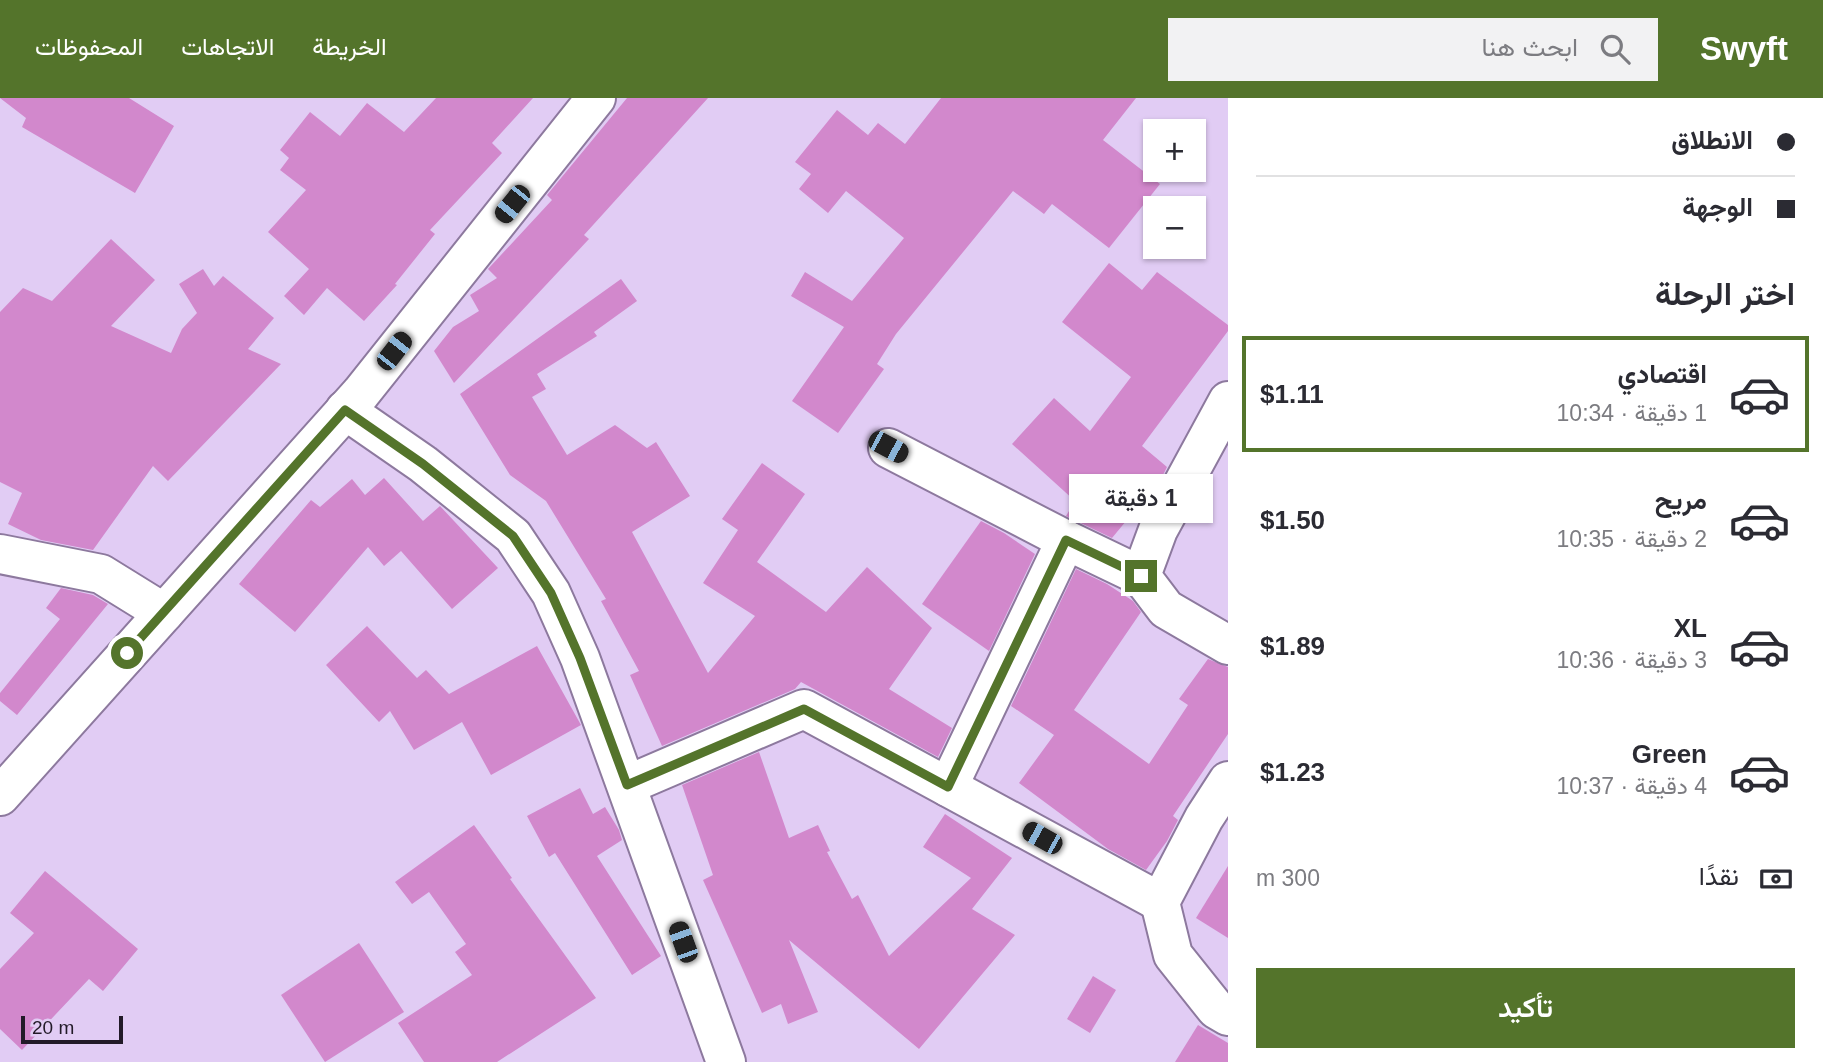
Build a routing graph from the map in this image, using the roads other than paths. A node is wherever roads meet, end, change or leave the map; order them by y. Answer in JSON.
{"nodes":[{"id":1,"x":596,"y":98,"type":"edge"},
{"id":2,"x":1228,"y":401,"type":"edge"},
{"id":3,"x":345,"y":410,"type":"junction"},
{"id":4,"x":888,"y":447,"type":"dead end"},
{"id":5,"x":1066,"y":540,"type":"junction"},
{"id":6,"x":0,"y":554,"type":"edge"},
{"id":7,"x":1141,"y":576,"type":"junction"},
{"id":8,"x":164,"y":613,"type":"junction"},
{"id":9,"x":1228,"y":645,"type":"edge"},
{"id":10,"x":1228,"y":781,"type":"edge"},
{"id":11,"x":627,"y":785,"type":"junction"},
{"id":12,"x":948,"y":787,"type":"junction"},
{"id":13,"x":0,"y":796,"type":"edge"},
{"id":14,"x":1160,"y":902,"type":"junction"},
{"id":15,"x":1228,"y":1016,"type":"edge"},
{"id":16,"x":726,"y":1062,"type":"edge"}],
"edges":[{"from":1,"to":3,"type":"street"},
{"from":2,"to":7,"type":"street"},
{"from":3,"to":8,"type":"street"},
{"from":3,"to":11,"type":"street"},
{"from":4,"to":5,"type":"street"},
{"from":5,"to":7,"type":"street"},
{"from":5,"to":12,"type":"street"},
{"from":6,"to":8,"type":"street"},
{"from":7,"to":9,"type":"street"},
{"from":8,"to":13,"type":"street"},
{"from":10,"to":14,"type":"street"},
{"from":11,"to":12,"type":"street"},
{"from":11,"to":16,"type":"street"},
{"from":12,"to":14,"type":"street"},
{"from":14,"to":15,"type":"street"}]}
